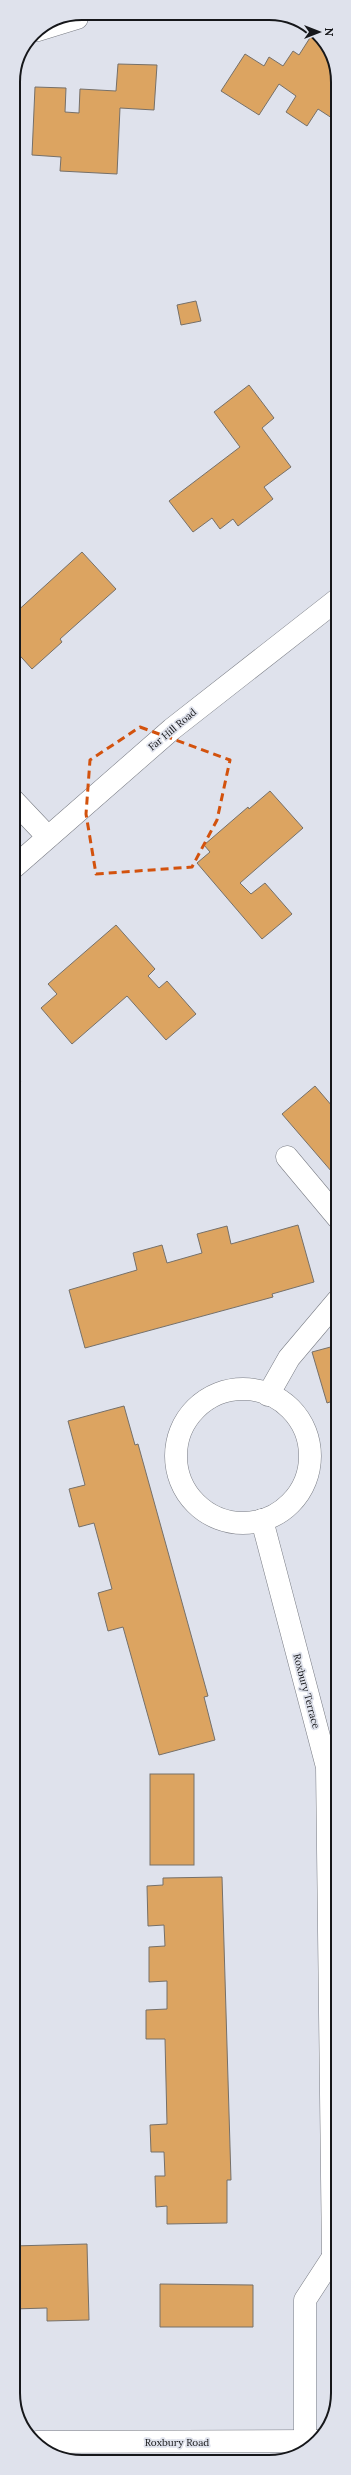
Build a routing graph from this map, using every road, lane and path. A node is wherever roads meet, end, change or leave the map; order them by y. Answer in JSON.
{"nodes":[{"id":1,"x":331,"y":604,"type":"edge"},
{"id":2,"x":20,"y":807,"type":"edge"},
{"id":3,"x":48,"y":837,"type":"junction"},
{"id":4,"x":20,"y":862,"type":"edge"},
{"id":5,"x":287,"y":1157,"type":"dead end"},
{"id":6,"x":331,"y":1210,"type":"edge"},
{"id":7,"x":331,"y":1308,"type":"edge"},
{"id":8,"x":268,"y":1395,"type":"junction"},
{"id":9,"x":262,"y":1520,"type":"junction"},
{"id":10,"x":331,"y":1988,"type":"edge"},
{"id":11,"x":331,"y":2271,"type":"edge"},
{"id":12,"x":311,"y":2439,"type":"edge"},
{"id":13,"x":308,"y":2441,"type":"edge"},
{"id":14,"x":44,"y":2442,"type":"edge"}],
"edges":[{"from":1,"to":3,"type":"street","name":"Far Hill Road"},
{"from":2,"to":3,"type":"street"},
{"from":3,"to":4,"type":"street","name":"Far Hill Road"},
{"from":5,"to":6,"type":"street"},
{"from":7,"to":8,"type":"street"},
{"from":8,"to":9,"type":"street"},
{"from":8,"to":9,"type":"street"},
{"from":9,"to":10,"type":"street","name":"Roxbury Terrace"},
{"from":11,"to":12,"type":"street"},
{"from":13,"to":14,"type":"street","name":"Roxbury Road"}]}
